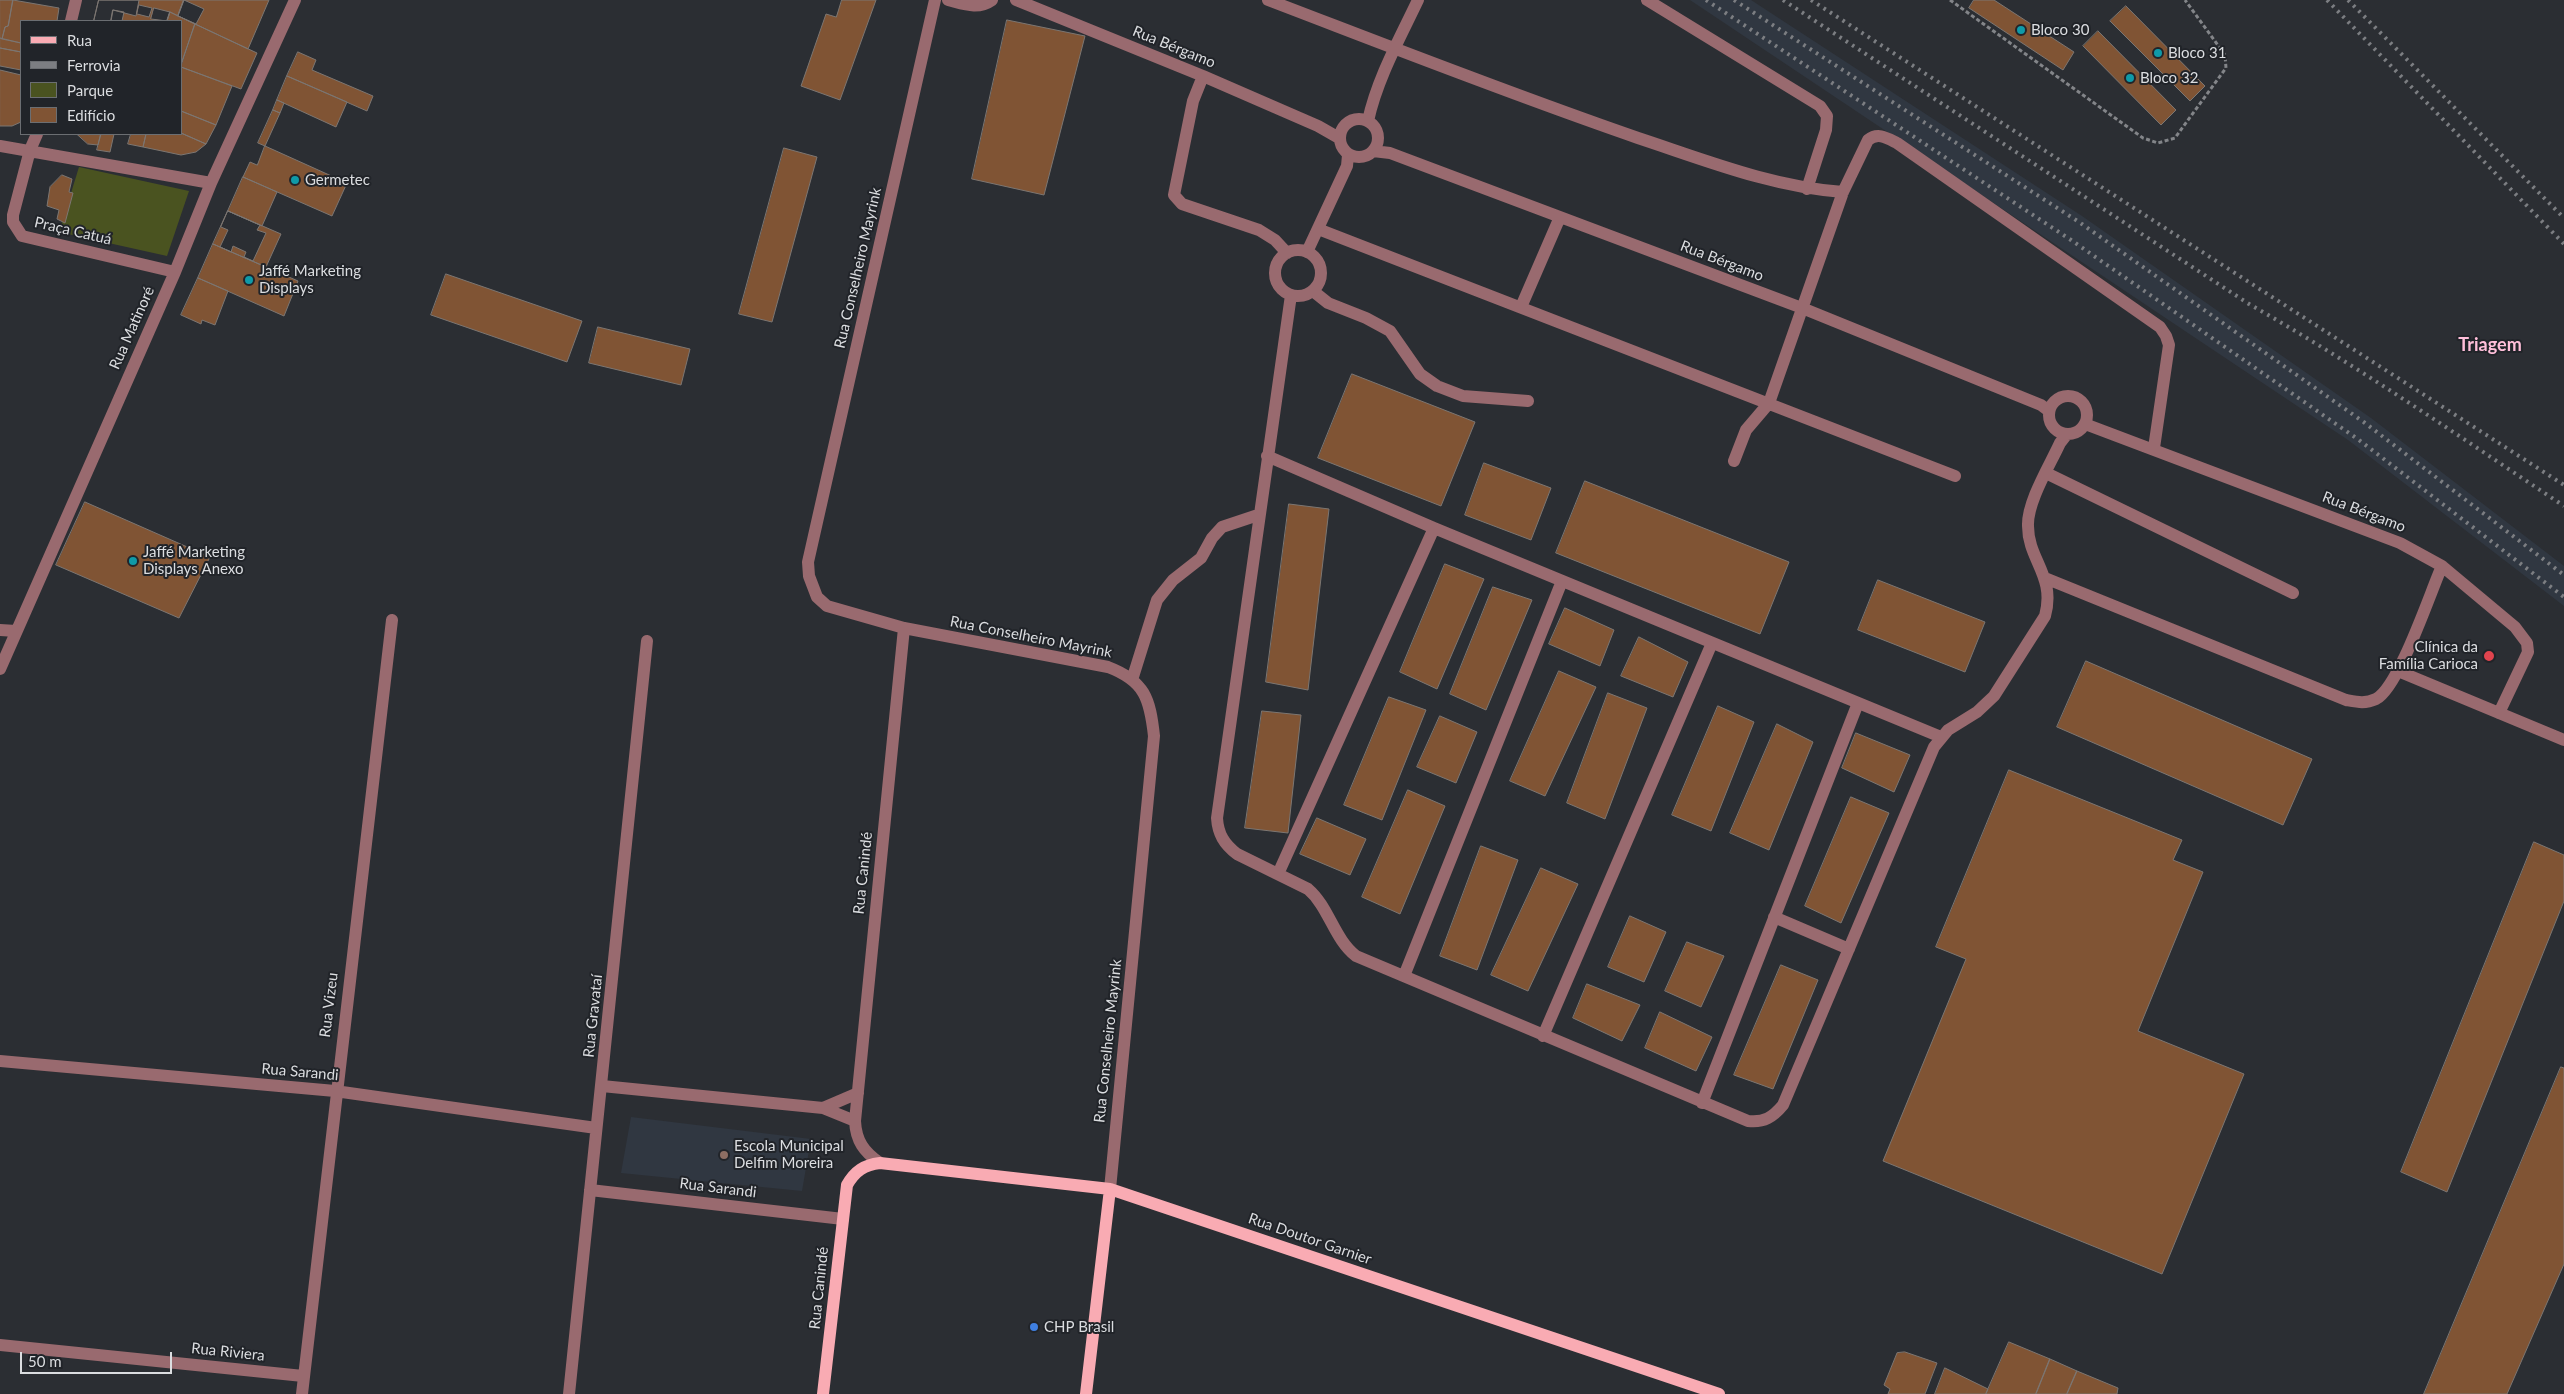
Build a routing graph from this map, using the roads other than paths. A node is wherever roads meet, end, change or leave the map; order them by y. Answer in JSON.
{"nodes":[{"id":1,"x":76,"y":0,"type":"edge"},
{"id":2,"x":295,"y":0,"type":"edge"},
{"id":3,"x":935,"y":0,"type":"edge"},
{"id":4,"x":948,"y":0,"type":"edge"},
{"id":5,"x":992,"y":0,"type":"edge"},
{"id":6,"x":1016,"y":0,"type":"edge"},
{"id":7,"x":1268,"y":0,"type":"edge"},
{"id":8,"x":1418,"y":0,"type":"edge"},
{"id":9,"x":1648,"y":0,"type":"edge"},
{"id":10,"x":71,"y":20,"type":"edge"},
{"id":11,"x":1396,"y":49,"type":"junction"},
{"id":12,"x":1203,"y":76,"type":"junction"},
{"id":13,"x":1367,"y":116,"type":"junction"},
{"id":14,"x":37,"y":135,"type":"edge"},
{"id":15,"x":1340,"y":135,"type":"junction"},
{"id":16,"x":0,"y":146,"type":"edge"},
{"id":17,"x":1376,"y":148,"type":"junction"},
{"id":18,"x":30,"y":150,"type":"junction"},
{"id":19,"x":1351,"y":159,"type":"junction"},
{"id":20,"x":211,"y":183,"type":"junction"},
{"id":21,"x":1807,"y":189,"type":"junction"},
{"id":22,"x":1843,"y":192,"type":"junction"},
{"id":23,"x":1560,"y":217,"type":"junction"},
{"id":24,"x":1318,"y":230,"type":"junction"},
{"id":25,"x":1307,"y":252,"type":"junction"},
{"id":26,"x":1287,"y":253,"type":"junction"},
{"id":27,"x":175,"y":272,"type":"junction"},
{"id":28,"x":1313,"y":291,"type":"junction"},
{"id":29,"x":1291,"y":295,"type":"junction"},
{"id":30,"x":1521,"y":308,"type":"junction"},
{"id":31,"x":1802,"y":308,"type":"junction"},
{"id":32,"x":1528,"y":401,"type":"dead end"},
{"id":33,"x":1769,"y":403,"type":"junction"},
{"id":34,"x":2047,"y":407,"type":"junction"},
{"id":35,"x":2088,"y":423,"type":"junction"},
{"id":36,"x":2062,"y":436,"type":"junction"},
{"id":37,"x":2154,"y":448,"type":"junction"},
{"id":38,"x":1267,"y":456,"type":"junction"},
{"id":39,"x":1734,"y":461,"type":"dead end"},
{"id":40,"x":2046,"y":473,"type":"junction"},
{"id":41,"x":1955,"y":476,"type":"dead end"},
{"id":42,"x":1258,"y":515,"type":"junction"},
{"id":43,"x":1434,"y":528,"type":"junction"},
{"id":44,"x":2442,"y":566,"type":"junction"},
{"id":45,"x":2045,"y":578,"type":"junction"},
{"id":46,"x":1562,"y":581,"type":"junction"},
{"id":47,"x":2294,"y":593,"type":"dead end"},
{"id":48,"x":392,"y":620,"type":"dead end"},
{"id":49,"x":904,"y":628,"type":"junction"},
{"id":50,"x":0,"y":630,"type":"edge"},
{"id":51,"x":16,"y":631,"type":"junction"},
{"id":52,"x":648,"y":641,"type":"dead end"},
{"id":53,"x":1712,"y":643,"type":"junction"},
{"id":54,"x":0,"y":669,"type":"edge"},
{"id":55,"x":2398,"y":671,"type":"junction"},
{"id":56,"x":1132,"y":680,"type":"junction"},
{"id":57,"x":1858,"y":703,"type":"junction"},
{"id":58,"x":2499,"y":713,"type":"junction"},
{"id":59,"x":1940,"y":737,"type":"junction"},
{"id":60,"x":2564,"y":740,"type":"edge"},
{"id":61,"x":1278,"y":874,"type":"junction"},
{"id":62,"x":1774,"y":917,"type":"junction"},
{"id":63,"x":1850,"y":949,"type":"junction"},
{"id":64,"x":1404,"y":976,"type":"junction"},
{"id":65,"x":1543,"y":1036,"type":"junction"},
{"id":66,"x":0,"y":1061,"type":"edge"},
{"id":67,"x":602,"y":1086,"type":"junction"},
{"id":68,"x":335,"y":1091,"type":"junction"},
{"id":69,"x":858,"y":1093,"type":"junction"},
{"id":70,"x":1702,"y":1104,"type":"junction"},
{"id":71,"x":823,"y":1108,"type":"junction"},
{"id":72,"x":855,"y":1121,"type":"junction"},
{"id":73,"x":596,"y":1128,"type":"junction"},
{"id":74,"x":880,"y":1163,"type":"junction"},
{"id":75,"x":847,"y":1185,"type":"joint"},
{"id":76,"x":1110,"y":1189,"type":"junction"},
{"id":77,"x":590,"y":1190,"type":"junction"},
{"id":78,"x":843,"y":1219,"type":"junction"},
{"id":79,"x":0,"y":1346,"type":"edge"},
{"id":80,"x":303,"y":1376,"type":"junction"},
{"id":81,"x":302,"y":1394,"type":"edge"},
{"id":82,"x":569,"y":1394,"type":"edge"},
{"id":83,"x":823,"y":1394,"type":"edge"},
{"id":84,"x":1086,"y":1394,"type":"edge"},
{"id":85,"x":1719,"y":1394,"type":"edge"}],
"edges":[{"from":1,"to":10,"type":"street"},
{"from":2,"to":20,"type":"street","name":"Rua Matinoré"},
{"from":3,"to":49,"type":"street","name":"Rua Conselheiro Mayrink"},
{"from":4,"to":5,"type":"street"},
{"from":6,"to":12,"type":"street","name":"Rua Bérgamo"},
{"from":7,"to":11,"type":"street"},
{"from":8,"to":11,"type":"street"},
{"from":9,"to":21,"type":"street"},
{"from":11,"to":13,"type":"street"},
{"from":11,"to":21,"type":"street"},
{"from":12,"to":15,"type":"street","name":"Rua Bérgamo"},
{"from":12,"to":26,"type":"street"},
{"from":13,"to":15,"type":"street"},
{"from":13,"to":17,"type":"street"},
{"from":14,"to":18,"type":"street"},
{"from":15,"to":19,"type":"street"},
{"from":16,"to":18,"type":"street"},
{"from":17,"to":19,"type":"street"},
{"from":17,"to":23,"type":"street","name":"Rua Bérgamo"},
{"from":18,"to":20,"type":"street"},
{"from":18,"to":27,"type":"street","name":"Praça Catuá"},
{"from":19,"to":24,"type":"street"},
{"from":20,"to":27,"type":"street","name":"Rua Matinoré"},
{"from":21,"to":22,"type":"street"},
{"from":22,"to":31,"type":"street"},
{"from":22,"to":37,"type":"street"},
{"from":23,"to":30,"type":"street"},
{"from":23,"to":31,"type":"street","name":"Rua Bérgamo"},
{"from":24,"to":25,"type":"street"},
{"from":24,"to":30,"type":"street"},
{"from":25,"to":26,"type":"street"},
{"from":25,"to":28,"type":"street"},
{"from":26,"to":29,"type":"street"},
{"from":27,"to":51,"type":"street","name":"Rua Matinoré"},
{"from":28,"to":29,"type":"street"},
{"from":28,"to":32,"type":"street"},
{"from":29,"to":38,"type":"street"},
{"from":30,"to":33,"type":"street"},
{"from":31,"to":33,"type":"street"},
{"from":31,"to":34,"type":"street","name":"Rua Bérgamo"},
{"from":33,"to":39,"type":"street"},
{"from":33,"to":41,"type":"street"},
{"from":34,"to":35,"type":"street"},
{"from":34,"to":36,"type":"street"},
{"from":35,"to":36,"type":"street"},
{"from":35,"to":37,"type":"street","name":"Rua Bérgamo"},
{"from":36,"to":40,"type":"street"},
{"from":37,"to":44,"type":"street","name":"Rua Bérgamo"},
{"from":38,"to":42,"type":"street"},
{"from":38,"to":43,"type":"street"},
{"from":40,"to":45,"type":"street"},
{"from":40,"to":47,"type":"street"},
{"from":42,"to":56,"type":"street"},
{"from":42,"to":61,"type":"street"},
{"from":43,"to":46,"type":"street"},
{"from":43,"to":61,"type":"street"},
{"from":44,"to":55,"type":"street"},
{"from":44,"to":58,"type":"street","name":"Rua Bérgamo"},
{"from":45,"to":55,"type":"street"},
{"from":45,"to":59,"type":"street"},
{"from":46,"to":53,"type":"street"},
{"from":46,"to":64,"type":"street"},
{"from":48,"to":68,"type":"street","name":"Rua Vizeu"},
{"from":49,"to":56,"type":"street","name":"Rua Conselheiro Mayrink"},
{"from":49,"to":69,"type":"street","name":"Rua Canindé"},
{"from":50,"to":51,"type":"street"},
{"from":51,"to":54,"type":"street","name":"Rua Matinoré"},
{"from":52,"to":67,"type":"street","name":"Rua Gravataí"},
{"from":53,"to":57,"type":"street"},
{"from":53,"to":65,"type":"street"},
{"from":55,"to":58,"type":"street"},
{"from":56,"to":76,"type":"street","name":"Rua Conselheiro Mayrink"},
{"from":57,"to":59,"type":"street"},
{"from":57,"to":62,"type":"street"},
{"from":58,"to":60,"type":"street"},
{"from":59,"to":63,"type":"street"},
{"from":61,"to":64,"type":"street"},
{"from":62,"to":63,"type":"street"},
{"from":62,"to":70,"type":"street"},
{"from":63,"to":70,"type":"street"},
{"from":64,"to":65,"type":"street"},
{"from":65,"to":70,"type":"street"},
{"from":66,"to":68,"type":"street","name":"Rua Sarandi"},
{"from":67,"to":71,"type":"street"},
{"from":67,"to":73,"type":"street","name":"Rua Gravataí"},
{"from":68,"to":73,"type":"street","name":"Rua Sarandi"},
{"from":68,"to":80,"type":"street","name":"Rua Vizeu"},
{"from":69,"to":71,"type":"street"},
{"from":69,"to":72,"type":"street","name":"Rua Canindé"},
{"from":71,"to":72,"type":"street"},
{"from":72,"to":74,"type":"street"},
{"from":73,"to":77,"type":"street","name":"Rua Gravataí"},
{"from":74,"to":75,"type":"main road","name":"Rua Doutor Garnier"},
{"from":74,"to":76,"type":"main road","name":"Rua Doutor Garnier"},
{"from":75,"to":78,"type":"main road","name":"Rua Canindé"},
{"from":76,"to":84,"type":"main road","name":"Rua Conselheiro Mayrink"},
{"from":76,"to":85,"type":"main road","name":"Rua Doutor Garnier"},
{"from":77,"to":78,"type":"street","name":"Rua Sarandi"},
{"from":77,"to":82,"type":"street","name":"Rua Gravataí"},
{"from":78,"to":83,"type":"main road","name":"Rua Canindé"},
{"from":79,"to":80,"type":"street","name":"Rua Riviera"},
{"from":80,"to":81,"type":"street","name":"Rua Vizeu"}]}
